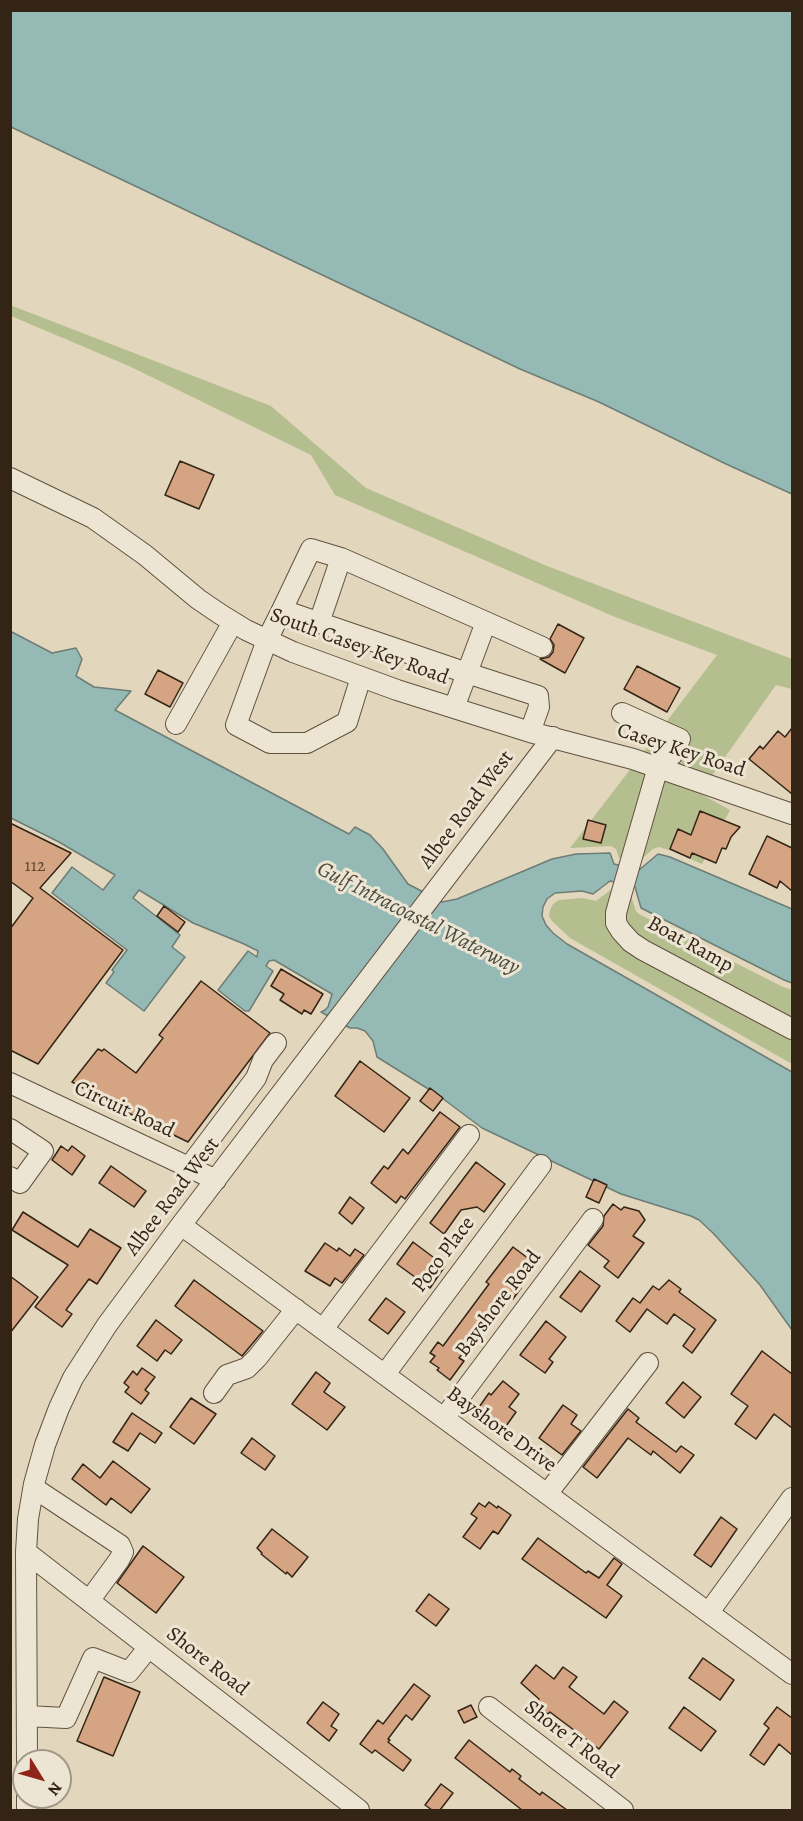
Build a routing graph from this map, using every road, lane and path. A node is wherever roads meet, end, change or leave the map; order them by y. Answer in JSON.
{"nodes":[{"id":1,"x":10,"y":478,"type":"edge"},
{"id":2,"x":341,"y":558,"type":"junction"},
{"id":3,"x":282,"y":610,"type":"junction"},
{"id":4,"x":233,"y":622,"type":"junction"},
{"id":5,"x":486,"y":622,"type":"junction"},
{"id":6,"x":319,"y":623,"type":"junction"},
{"id":7,"x":267,"y":640,"type":"junction"},
{"id":8,"x":542,"y":647,"type":"dead end"},
{"id":9,"x":466,"y":673,"type":"junction"},
{"id":10,"x":361,"y":677,"type":"junction"},
{"id":11,"x":454,"y":708,"type":"junction"},
{"id":12,"x":622,"y":713,"type":"dead end"},
{"id":13,"x":176,"y":724,"type":"dead end"},
{"id":14,"x":530,"y":732,"type":"junction"},
{"id":15,"x":553,"y":737,"type":"junction"},
{"id":16,"x":658,"y":767,"type":"junction"},
{"id":17,"x":792,"y":814,"type":"edge"},
{"id":18,"x":792,"y":1029,"type":"edge"},
{"id":19,"x":276,"y":1043,"type":"dead end"},
{"id":20,"x":256,"y":1077,"type":"junction"},
{"id":21,"x":10,"y":1083,"type":"edge"},
{"id":22,"x":286,"y":1089,"type":"junction"},
{"id":23,"x":10,"y":1129,"type":"edge"},
{"id":24,"x":469,"y":1135,"type":"dead end"},
{"id":25,"x":542,"y":1165,"type":"dead end"},
{"id":26,"x":189,"y":1167,"type":"junction"},
{"id":27,"x":216,"y":1180,"type":"junction"},
{"id":28,"x":14,"y":1185,"type":"edge"},
{"id":29,"x":593,"y":1219,"type":"dead end"},
{"id":30,"x":182,"y":1225,"type":"junction"},
{"id":31,"x":296,"y":1310,"type":"junction"},
{"id":32,"x":323,"y":1329,"type":"junction"},
{"id":33,"x":648,"y":1363,"type":"dead end"},
{"id":34,"x":385,"y":1374,"type":"junction"},
{"id":35,"x":214,"y":1393,"type":"dead end"},
{"id":36,"x":444,"y":1418,"type":"junction"},
{"id":37,"x":34,"y":1488,"type":"junction"},
{"id":38,"x":548,"y":1494,"type":"junction"},
{"id":39,"x":792,"y":1498,"type":"edge"},
{"id":40,"x":26,"y":1552,"type":"junction"},
{"id":41,"x":89,"y":1601,"type":"junction"},
{"id":42,"x":709,"y":1612,"type":"junction"},
{"id":43,"x":148,"y":1647,"type":"junction"},
{"id":44,"x":19,"y":1673,"type":"edge"},
{"id":45,"x":792,"y":1674,"type":"edge"},
{"id":46,"x":489,"y":1707,"type":"dead end"},
{"id":47,"x":27,"y":1716,"type":"junction"},
{"id":48,"x":26,"y":1749,"type":"edge"},
{"id":49,"x":359,"y":1810,"type":"edge"},
{"id":50,"x":623,"y":1810,"type":"edge"}],
"edges":[{"from":1,"to":4,"type":"street","name":"South Casey Key Road"},
{"from":2,"to":3,"type":"street"},
{"from":2,"to":5,"type":"street"},
{"from":2,"to":6,"type":"street"},
{"from":3,"to":6,"type":"street"},
{"from":3,"to":7,"type":"street"},
{"from":4,"to":7,"type":"street","name":"South Casey Key Road"},
{"from":4,"to":13,"type":"street"},
{"from":5,"to":8,"type":"street"},
{"from":5,"to":9,"type":"street"},
{"from":6,"to":9,"type":"street"},
{"from":7,"to":10,"type":"street","name":"South Casey Key Road"},
{"from":7,"to":10,"type":"street"},
{"from":9,"to":11,"type":"street"},
{"from":9,"to":14,"type":"street"},
{"from":10,"to":11,"type":"street","name":"South Casey Key Road"},
{"from":11,"to":14,"type":"street","name":"South Casey Key Road"},
{"from":12,"to":16,"type":"street"},
{"from":14,"to":15,"type":"street","name":"South Casey Key Road"},
{"from":15,"to":16,"type":"street","name":"Casey Key Road"},
{"from":15,"to":22,"type":"street","name":"Albee Road West"},
{"from":16,"to":17,"type":"street","name":"Casey Key Road"},
{"from":16,"to":18,"type":"street","name":"Boat Ramp"},
{"from":19,"to":20,"type":"street"},
{"from":20,"to":22,"type":"street"},
{"from":20,"to":26,"type":"street"},
{"from":21,"to":26,"type":"street","name":"Circuit Road"},
{"from":22,"to":27,"type":"street","name":"Albee Road West"},
{"from":23,"to":28,"type":"street"},
{"from":24,"to":32,"type":"street"},
{"from":25,"to":34,"type":"street","name":"Poco Place"},
{"from":26,"to":27,"type":"street","name":"Circuit Road"},
{"from":27,"to":30,"type":"street","name":"Albee Road West"},
{"from":29,"to":36,"type":"street","name":"Bayshore Road"},
{"from":30,"to":31,"type":"street","name":"Bayshore Drive"},
{"from":30,"to":37,"type":"street","name":"Albee Road West"},
{"from":31,"to":32,"type":"street","name":"Bayshore Drive"},
{"from":31,"to":35,"type":"street"},
{"from":32,"to":34,"type":"street","name":"Bayshore Drive"},
{"from":33,"to":38,"type":"street"},
{"from":34,"to":36,"type":"street","name":"Bayshore Drive"},
{"from":36,"to":38,"type":"street","name":"Bayshore Drive"},
{"from":37,"to":40,"type":"street","name":"Albee Road West"},
{"from":37,"to":41,"type":"street"},
{"from":38,"to":42,"type":"street","name":"Bayshore Drive"},
{"from":39,"to":42,"type":"street"},
{"from":40,"to":41,"type":"street","name":"Shore Road"},
{"from":40,"to":44,"type":"street","name":"Albee Road West"},
{"from":41,"to":43,"type":"street","name":"Shore Road"},
{"from":42,"to":45,"type":"street","name":"Bayshore Drive"},
{"from":43,"to":47,"type":"street"},
{"from":43,"to":49,"type":"street","name":"Shore Road"},
{"from":44,"to":47,"type":"street","name":"Albee Road West"},
{"from":46,"to":50,"type":"street","name":"Shore T Road"},
{"from":47,"to":48,"type":"street","name":"Albee Road West"}]}
